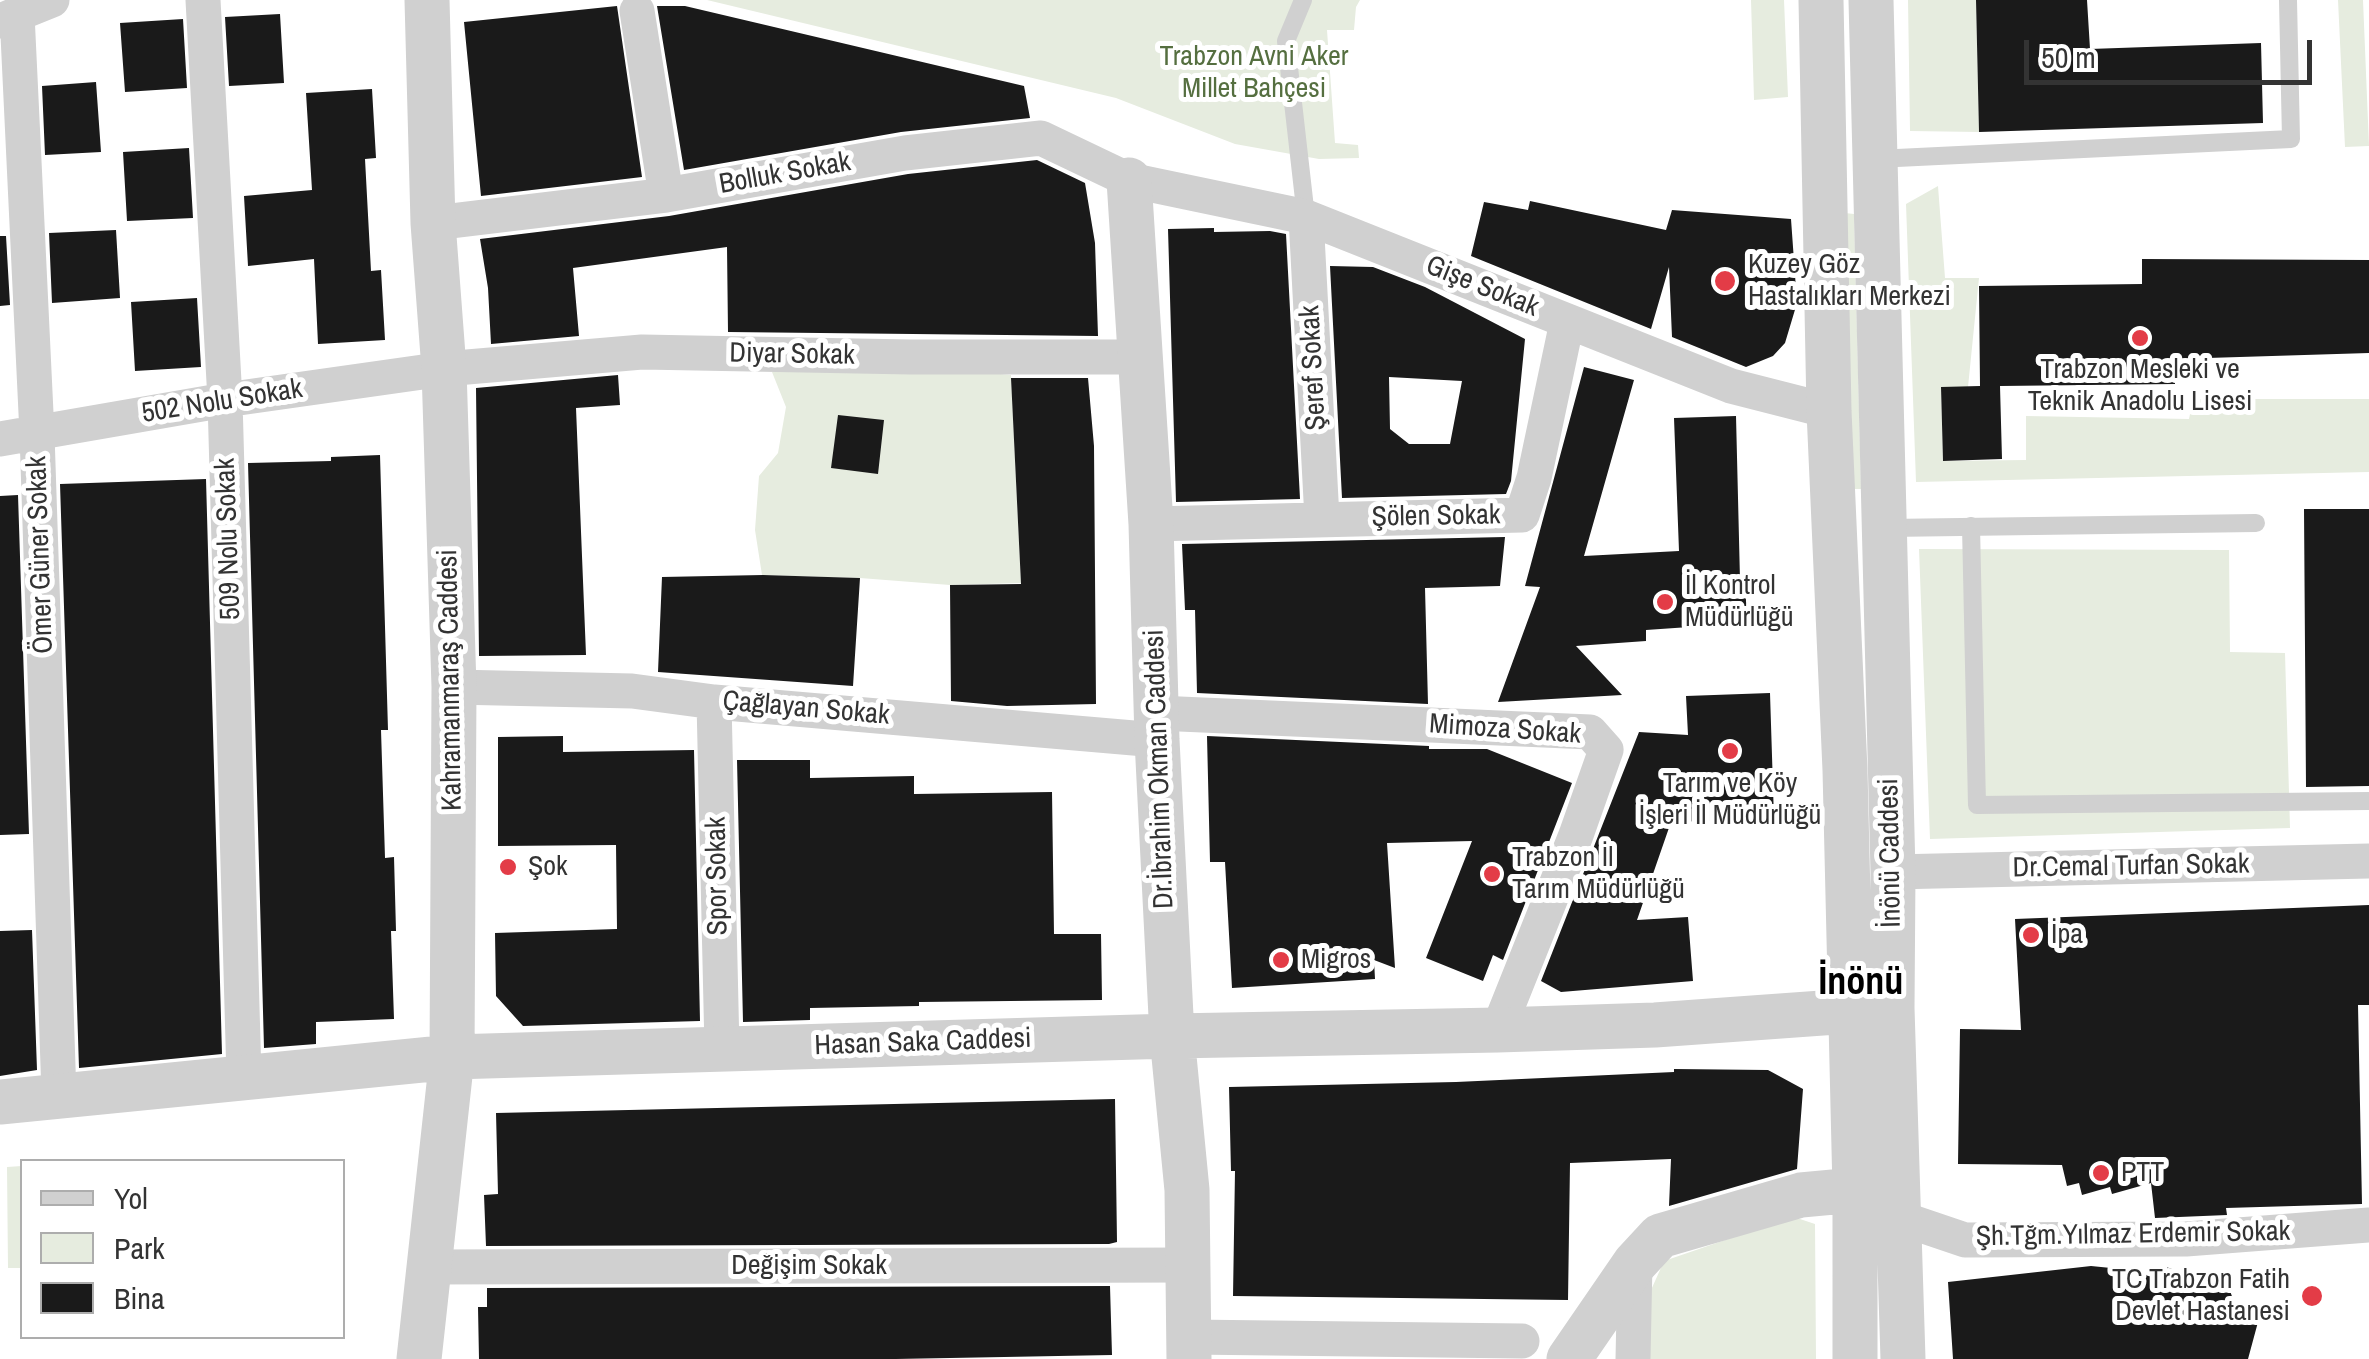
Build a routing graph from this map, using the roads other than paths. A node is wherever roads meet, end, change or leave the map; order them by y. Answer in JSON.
{"nodes":[{"id":1,"x":52,"y":0,"type":"edge"},
{"id":2,"x":203,"y":0,"type":"edge"},
{"id":3,"x":427,"y":0,"type":"edge"},
{"id":4,"x":1303,"y":0,"type":"edge"},
{"id":5,"x":1820,"y":0,"type":"edge"},
{"id":6,"x":1870,"y":0,"type":"edge"},
{"id":7,"x":2288,"y":0,"type":"edge"},
{"id":8,"x":637,"y":11,"type":"dead end"},
{"id":9,"x":8,"y":17,"type":"edge"},
{"id":10,"x":1874,"y":159,"type":"junction"},
{"id":11,"x":1824,"y":161,"type":"junction"},
{"id":12,"x":1129,"y":180,"type":"junction"},
{"id":13,"x":666,"y":195,"type":"junction"},
{"id":14,"x":1306,"y":217,"type":"junction"},
{"id":15,"x":433,"y":223,"type":"junction"},
{"id":16,"x":1567,"y":322,"type":"junction"},
{"id":17,"x":1140,"y":357,"type":"junction"},
{"id":18,"x":444,"y":370,"type":"junction"},
{"id":19,"x":225,"y":400,"type":"junction"},
{"id":20,"x":1830,"y":411,"type":"junction"},
{"id":21,"x":37,"y":434,"type":"junction"},
{"id":22,"x":0,"y":438,"type":"edge"},
{"id":23,"x":1322,"y":519,"type":"junction"},
{"id":24,"x":2256,"y":523,"type":"dead end"},
{"id":25,"x":1151,"y":524,"type":"junction"},
{"id":26,"x":1971,"y":526,"type":"junction"},
{"id":27,"x":1883,"y":528,"type":"junction"},
{"id":28,"x":1834,"y":530,"type":"junction"},
{"id":29,"x":454,"y":686,"type":"junction"},
{"id":30,"x":714,"y":702,"type":"junction"},
{"id":31,"x":1157,"y":726,"type":"junction"},
{"id":32,"x":2369,"y":801,"type":"edge"},
{"id":33,"x":2369,"y":860,"type":"edge"},
{"id":34,"x":1892,"y":872,"type":"junction"},
{"id":35,"x":1870,"y":1009,"type":"junction"},
{"id":36,"x":1498,"y":1030,"type":"junction"},
{"id":37,"x":1172,"y":1036,"type":"junction"},
{"id":38,"x":722,"y":1049,"type":"junction"},
{"id":39,"x":452,"y":1057,"type":"junction"},
{"id":40,"x":244,"y":1078,"type":"junction"},
{"id":41,"x":59,"y":1096,"type":"junction"},
{"id":42,"x":0,"y":1102,"type":"edge"},
{"id":43,"x":1855,"y":1190,"type":"junction"},
{"id":44,"x":1900,"y":1218,"type":"junction"},
{"id":45,"x":2369,"y":1226,"type":"edge"},
{"id":46,"x":1635,"y":1263,"type":"junction"},
{"id":47,"x":1188,"y":1265,"type":"junction"},
{"id":48,"x":430,"y":1268,"type":"junction"},
{"id":49,"x":1522,"y":1341,"type":"dead end"},
{"id":50,"x":1189,"y":1348,"type":"edge"},
{"id":51,"x":419,"y":1359,"type":"edge"},
{"id":52,"x":1569,"y":1359,"type":"edge"},
{"id":53,"x":1632,"y":1359,"type":"edge"},
{"id":54,"x":1855,"y":1359,"type":"edge"},
{"id":55,"x":1904,"y":1359,"type":"edge"}],
"edges":[{"from":1,"to":9,"type":"street"},
{"from":2,"to":19,"type":"street","name":"509 Nolu Sokak"},
{"from":3,"to":15,"type":"street","name":"Kahramanmaraş Caddesi"},
{"from":4,"to":14,"type":"lane"},
{"from":5,"to":11,"type":"street","name":"İnönü Caddesi"},
{"from":6,"to":10,"type":"street","name":"İnönü Caddesi"},
{"from":7,"to":10,"type":"lane"},
{"from":8,"to":13,"type":"street"},
{"from":9,"to":21,"type":"street","name":"Ömer Güner Sokak"},
{"from":10,"to":11,"type":"street"},
{"from":10,"to":27,"type":"street","name":"İnönü Caddesi"},
{"from":11,"to":20,"type":"street","name":"İnönü Caddesi"},
{"from":12,"to":13,"type":"street","name":"Bolluk Sokak"},
{"from":12,"to":14,"type":"street","name":"Gişe Sokak"},
{"from":12,"to":17,"type":"street","name":"Dr.İbrahim Okman Caddesi"},
{"from":13,"to":15,"type":"street","name":"Bolluk Sokak"},
{"from":14,"to":16,"type":"street","name":"Gişe Sokak"},
{"from":14,"to":23,"type":"street","name":"Şeref Sokak"},
{"from":15,"to":18,"type":"street","name":"Kahramanmaraş Caddesi"},
{"from":16,"to":20,"type":"street","name":"Gişe Sokak"},
{"from":16,"to":23,"type":"street","name":"Şölen Sokak"},
{"from":17,"to":18,"type":"street","name":"Diyar Sokak"},
{"from":17,"to":25,"type":"street","name":"Dr.İbrahim Okman Caddesi"},
{"from":18,"to":19,"type":"street","name":"502 Nolu Sokak"},
{"from":18,"to":29,"type":"street","name":"Kahramanmaraş Caddesi"},
{"from":19,"to":21,"type":"street","name":"502 Nolu Sokak"},
{"from":19,"to":40,"type":"street","name":"509 Nolu Sokak"},
{"from":20,"to":28,"type":"street","name":"İnönü Caddesi"},
{"from":21,"to":22,"type":"street","name":"502 Nolu Sokak"},
{"from":21,"to":41,"type":"street","name":"Ömer Güner Sokak"},
{"from":23,"to":25,"type":"street","name":"Şölen Sokak"},
{"from":24,"to":26,"type":"lane"},
{"from":25,"to":31,"type":"street","name":"Dr.İbrahim Okman Caddesi"},
{"from":26,"to":27,"type":"lane"},
{"from":26,"to":32,"type":"lane"},
{"from":27,"to":28,"type":"street"},
{"from":27,"to":34,"type":"street","name":"İnönü Caddesi"},
{"from":28,"to":35,"type":"street","name":"İnönü Caddesi"},
{"from":29,"to":30,"type":"street","name":"Çağlayan Sokak"},
{"from":29,"to":39,"type":"street","name":"Kahramanmaraş Caddesi"},
{"from":30,"to":31,"type":"street","name":"Çağlayan Sokak"},
{"from":30,"to":38,"type":"street","name":"Spor Sokak"},
{"from":31,"to":36,"type":"street","name":"Mimoza Sokak"},
{"from":31,"to":37,"type":"street","name":"Dr.İbrahim Okman Caddesi"},
{"from":33,"to":34,"type":"street","name":"Dr.Cemal Turfan Sokak"},
{"from":34,"to":35,"type":"street","name":"İnönü Caddesi"},
{"from":35,"to":36,"type":"street","name":"Hasan Saka Caddesi"},
{"from":35,"to":43,"type":"street","name":"İnönü Caddesi"},
{"from":35,"to":44,"type":"street","name":"İnönü Caddesi"},
{"from":36,"to":37,"type":"street","name":"Hasan Saka Caddesi"},
{"from":37,"to":38,"type":"street","name":"Hasan Saka Caddesi"},
{"from":37,"to":47,"type":"street","name":"Dr.İbrahim Okman Caddesi"},
{"from":38,"to":39,"type":"street","name":"Hasan Saka Caddesi"},
{"from":39,"to":40,"type":"street","name":"Hasan Saka Caddesi"},
{"from":39,"to":48,"type":"street","name":"Kahramanmaraş Caddesi"},
{"from":40,"to":41,"type":"street","name":"Hasan Saka Caddesi"},
{"from":41,"to":42,"type":"street","name":"Hasan Saka Caddesi"},
{"from":43,"to":44,"type":"street"},
{"from":43,"to":46,"type":"street"},
{"from":43,"to":54,"type":"street","name":"İnönü Caddesi"},
{"from":44,"to":45,"type":"street","name":"Şh.Tğm.Yılmaz Erdemir Sokak"},
{"from":44,"to":55,"type":"street","name":"İnönü Caddesi"},
{"from":46,"to":52,"type":"street"},
{"from":46,"to":53,"type":"street"},
{"from":47,"to":48,"type":"street","name":"Değişim Sokak"},
{"from":47,"to":50,"type":"street","name":"Dr.İbrahim Okman Caddesi"},
{"from":48,"to":51,"type":"street","name":"Kahramanmaraş Caddesi"},
{"from":49,"to":50,"type":"street"}]}
